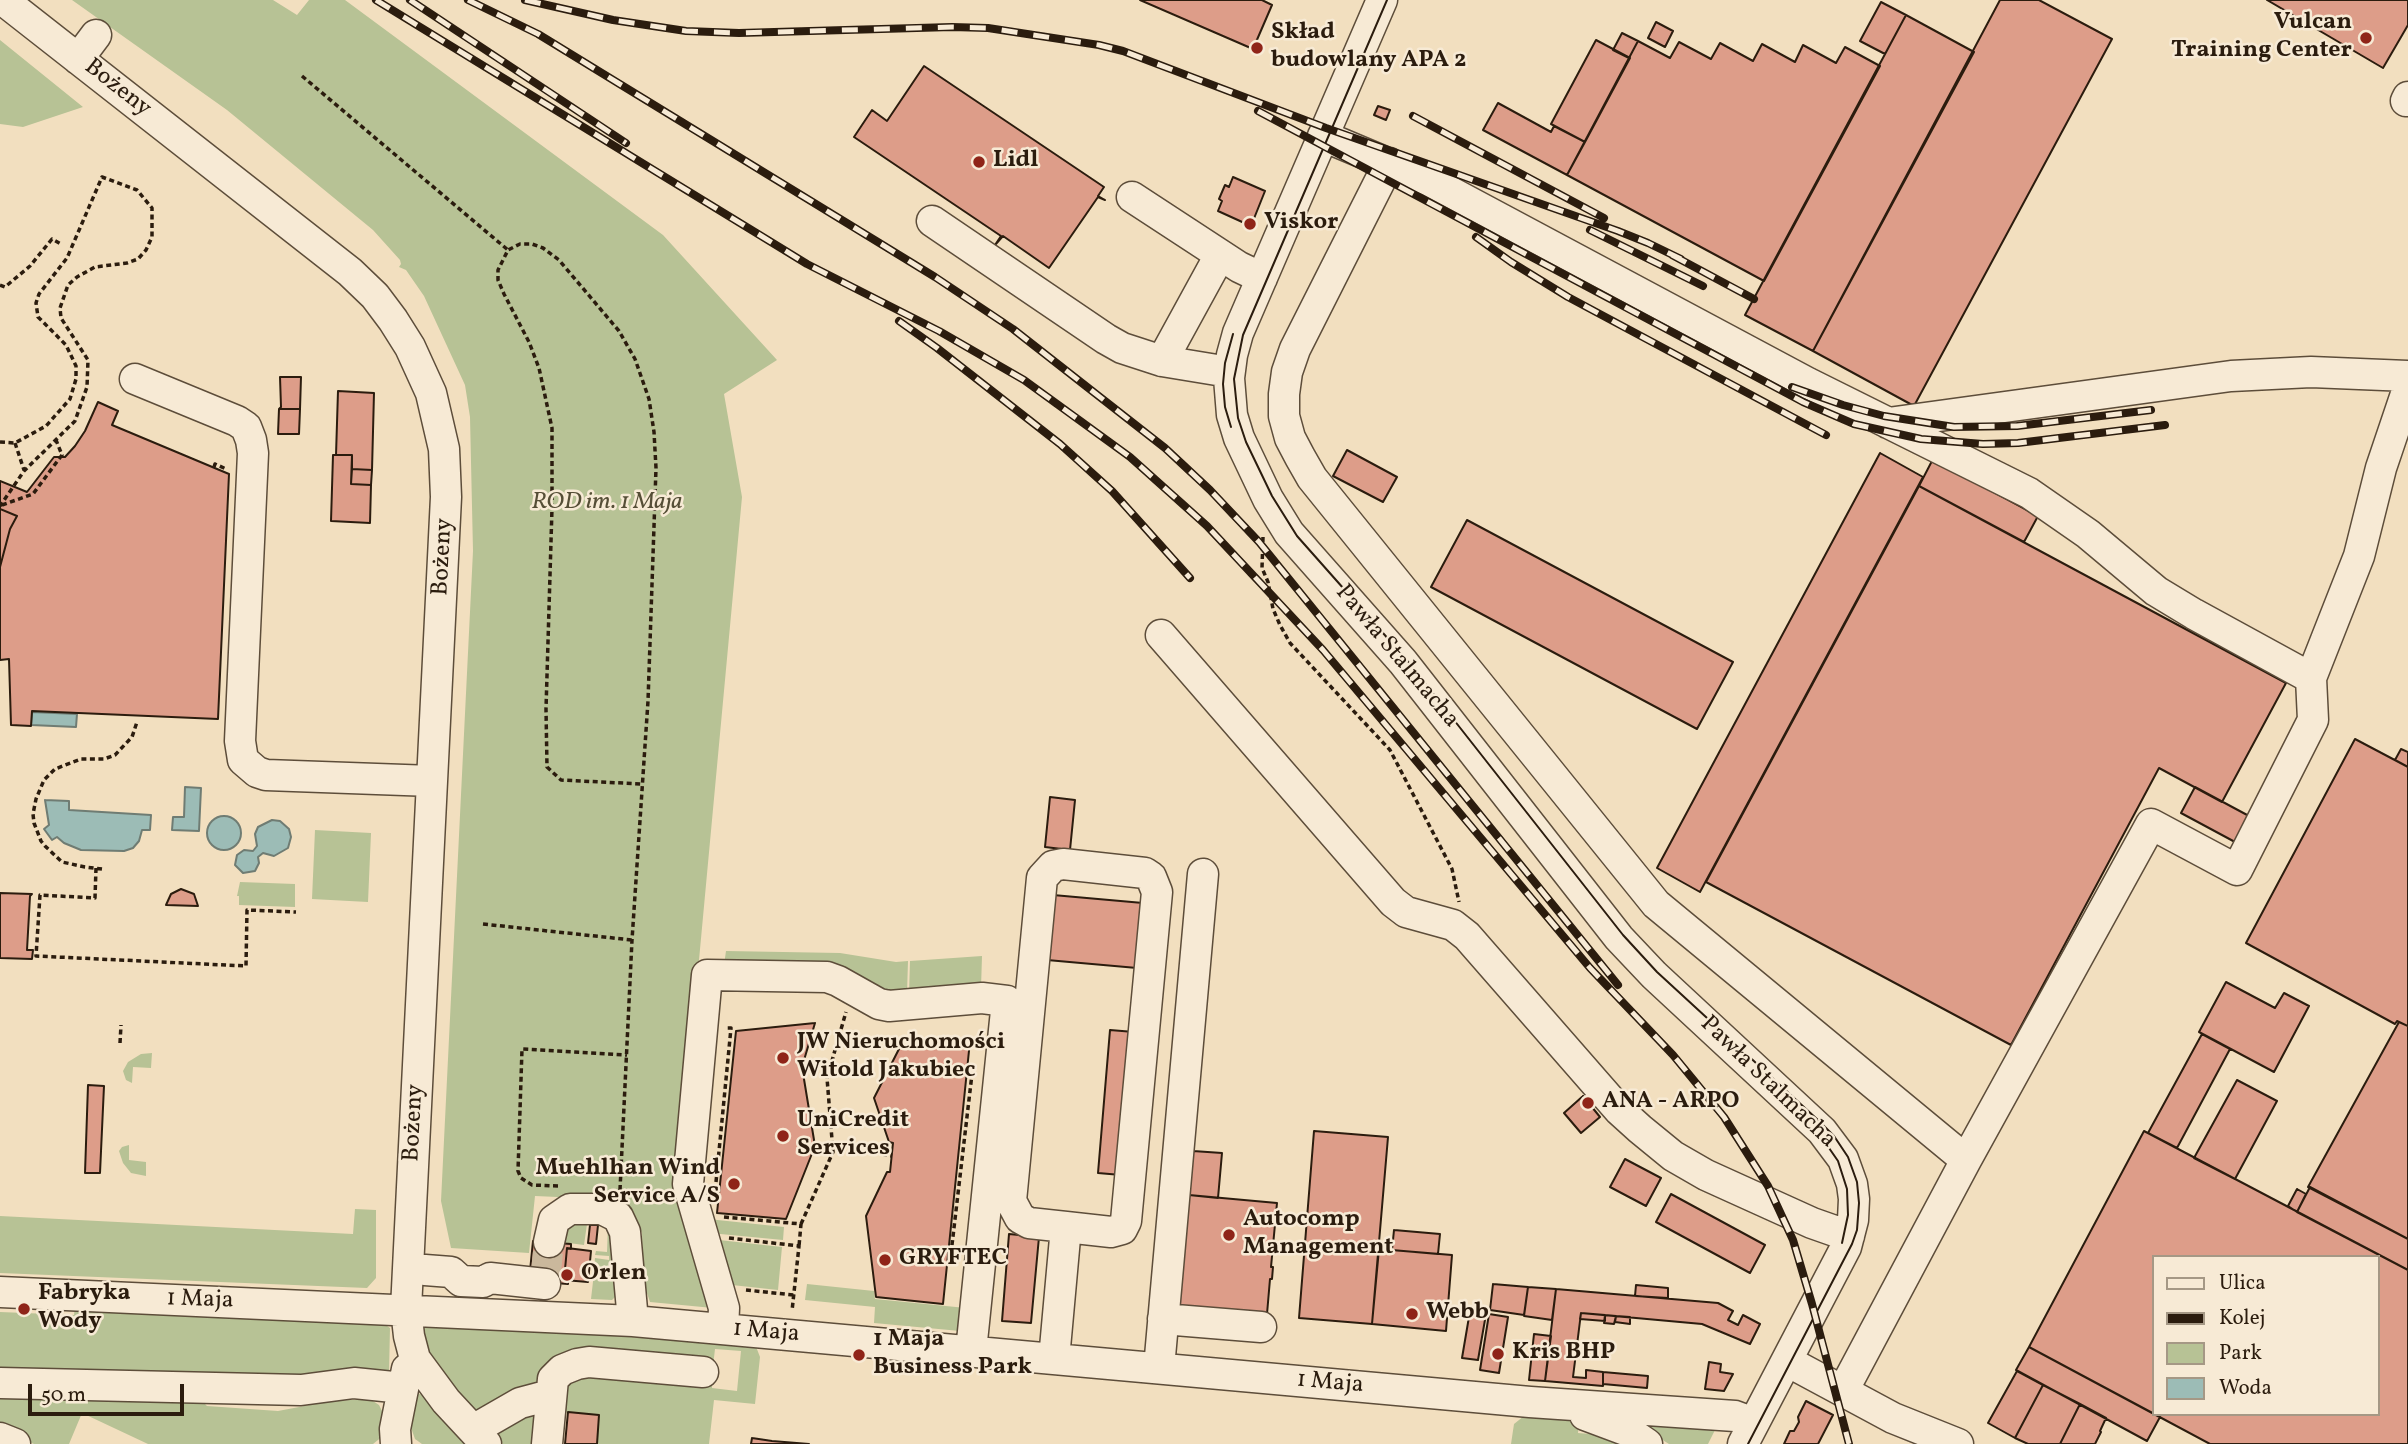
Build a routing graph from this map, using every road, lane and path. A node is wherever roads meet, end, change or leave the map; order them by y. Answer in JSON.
{"nodes":[{"id":1,"x":3,"y":0,"type":"edge"},
{"id":2,"x":1382,"y":0,"type":"edge"},
{"id":3,"x":96,"y":35,"type":"dead end"},
{"id":4,"x":78,"y":59,"type":"junction"},
{"id":5,"x":302,"y":76,"type":"dead end"},
{"id":6,"x":1323,"y":136,"type":"junction"},
{"id":7,"x":1389,"y":163,"type":"junction"},
{"id":8,"x":1132,"y":197,"type":"dead end"},
{"id":9,"x":932,"y":221,"type":"dead end"},
{"id":10,"x":61,"y":244,"type":"dead end"},
{"id":11,"x":508,"y":250,"type":"junction"},
{"id":12,"x":1220,"y":255,"type":"junction"},
{"id":13,"x":1262,"y":278,"type":"junction"},
{"id":14,"x":0,"y":285,"type":"edge"},
{"id":15,"x":1162,"y":361,"type":"junction"},
{"id":16,"x":1229,"y":372,"type":"junction"},
{"id":17,"x":2408,"y":376,"type":"edge"},
{"id":18,"x":135,"y":379,"type":"dead end"},
{"id":19,"x":2408,"y":388,"type":"edge"},
{"id":20,"x":1888,"y":423,"type":"junction"},
{"id":21,"x":56,"y":440,"type":"junction"},
{"id":22,"x":0,"y":442,"type":"edge"},
{"id":23,"x":15,"y":443,"type":"junction"},
{"id":24,"x":24,"y":471,"type":"junction"},
{"id":25,"x":0,"y":505,"type":"edge"},
{"id":26,"x":1262,"y":540,"type":"dead end"},
{"id":27,"x":1161,"y":635,"type":"dead end"},
{"id":28,"x":2311,"y":678,"type":"junction"},
{"id":29,"x":136,"y":722,"type":"dead end"},
{"id":30,"x":432,"y":781,"type":"junction"},
{"id":31,"x":642,"y":784,"type":"junction"},
{"id":32,"x":1203,"y":874,"type":"dead end"},
{"id":33,"x":296,"y":912,"type":"dead end"},
{"id":34,"x":483,"y":923,"type":"dead end"},
{"id":35,"x":1467,"y":936,"type":"junction"},
{"id":36,"x":632,"y":940,"type":"junction"},
{"id":37,"x":853,"y":990,"type":"junction"},
{"id":38,"x":121,"y":1025,"type":"dead end"},
{"id":39,"x":702,"y":1026,"type":"junction"},
{"id":40,"x":120,"y":1043,"type":"dead end"},
{"id":41,"x":627,"y":1055,"type":"junction"},
{"id":42,"x":809,"y":1114,"type":"dead end"},
{"id":43,"x":830,"y":1118,"type":"junction"},
{"id":44,"x":832,"y":1144,"type":"junction"},
{"id":45,"x":892,"y":1156,"type":"dead end"},
{"id":46,"x":1966,"y":1160,"type":"junction"},
{"id":47,"x":570,"y":1187,"type":"dead end"},
{"id":48,"x":715,"y":1189,"type":"dead end"},
{"id":49,"x":616,"y":1206,"type":"junction"},
{"id":50,"x":712,"y":1216,"type":"dead end"},
{"id":51,"x":801,"y":1224,"type":"junction"},
{"id":52,"x":1066,"y":1227,"type":"junction"},
{"id":53,"x":1851,"y":1230,"type":"junction"},
{"id":54,"x":728,"y":1238,"type":"dead end"},
{"id":55,"x":549,"y":1242,"type":"tunnel mouth"},
{"id":56,"x":799,"y":1246,"type":"junction"},
{"id":57,"x":425,"y":1270,"type":"dead end"},
{"id":58,"x":743,"y":1290,"type":"dead end"},
{"id":59,"x":0,"y":1292,"type":"edge"},
{"id":60,"x":794,"y":1295,"type":"junction"},
{"id":61,"x":406,"y":1309,"type":"junction"},
{"id":62,"x":542,"y":1315,"type":"junction"},
{"id":63,"x":791,"y":1315,"type":"dead end"},
{"id":64,"x":1163,"y":1319,"type":"junction"},
{"id":65,"x":633,"y":1321,"type":"junction"},
{"id":66,"x":1261,"y":1327,"type":"dead end"},
{"id":67,"x":723,"y":1329,"type":"junction"},
{"id":68,"x":411,"y":1348,"type":"junction"},
{"id":69,"x":971,"y":1352,"type":"junction"},
{"id":70,"x":1054,"y":1359,"type":"junction"},
{"id":71,"x":1787,"y":1362,"type":"junction"},
{"id":72,"x":1159,"y":1368,"type":"junction"},
{"id":73,"x":703,"y":1373,"type":"dead end"},
{"id":74,"x":0,"y":1383,"type":"edge"},
{"id":75,"x":403,"y":1388,"type":"junction"},
{"id":76,"x":1843,"y":1391,"type":"junction"},
{"id":77,"x":550,"y":1395,"type":"junction"},
{"id":78,"x":1530,"y":1402,"type":"junction"},
{"id":79,"x":1892,"y":1431,"type":"edge"},
{"id":80,"x":1749,"y":1433,"type":"edge"},
{"id":81,"x":479,"y":1437,"type":"edge"},
{"id":82,"x":0,"y":1438,"type":"edge"},
{"id":83,"x":15,"y":1444,"type":"edge"},
{"id":84,"x":396,"y":1444,"type":"edge"},
{"id":85,"x":547,"y":1444,"type":"edge"},
{"id":86,"x":1647,"y":1444,"type":"edge"},
{"id":87,"x":1958,"y":1444,"type":"edge"}],
"edges":[{"from":1,"to":4,"type":"street","name":"Bożeny"},
{"from":2,"to":6,"type":"street","name":"Pawła Stalmacha"},
{"from":3,"to":4,"type":"street"},
{"from":4,"to":30,"type":"street","name":"Bożeny"},
{"from":5,"to":11,"type":"path"},
{"from":6,"to":7,"type":"street"},
{"from":6,"to":13,"type":"street","name":"Pawła Stalmacha"},
{"from":7,"to":20,"type":"street"},
{"from":7,"to":46,"type":"street"},
{"from":8,"to":12,"type":"street"},
{"from":9,"to":15,"type":"street"},
{"from":10,"to":14,"type":"path"},
{"from":11,"to":31,"type":"path"},
{"from":11,"to":31,"type":"path"},
{"from":12,"to":13,"type":"street"},
{"from":12,"to":15,"type":"street"},
{"from":13,"to":16,"type":"street","name":"Pawła Stalmacha"},
{"from":15,"to":16,"type":"street"},
{"from":16,"to":53,"type":"street","name":"Pawła Stalmacha"},
{"from":17,"to":20,"type":"street"},
{"from":18,"to":30,"type":"street"},
{"from":19,"to":28,"type":"street"},
{"from":20,"to":28,"type":"street"},
{"from":21,"to":23,"type":"path"},
{"from":21,"to":24,"type":"path"},
{"from":21,"to":25,"type":"path"},
{"from":22,"to":23,"type":"path"},
{"from":23,"to":24,"type":"path"},
{"from":24,"to":25,"type":"path"},
{"from":26,"to":35,"type":"path"},
{"from":27,"to":35,"type":"street"},
{"from":28,"to":46,"type":"street"},
{"from":29,"to":33,"type":"path"},
{"from":30,"to":61,"type":"street","name":"Bożeny"},
{"from":31,"to":36,"type":"path"},
{"from":32,"to":64,"type":"street"},
{"from":34,"to":36,"type":"path"},
{"from":35,"to":53,"type":"street"},
{"from":36,"to":41,"type":"path"},
{"from":37,"to":39,"type":"street"},
{"from":37,"to":43,"type":"path"},
{"from":37,"to":69,"type":"street"},
{"from":38,"to":40,"type":"path"},
{"from":39,"to":48,"type":"path"},
{"from":39,"to":67,"type":"street"},
{"from":41,"to":47,"type":"path"},
{"from":41,"to":49,"type":"path"},
{"from":42,"to":43,"type":"path"},
{"from":43,"to":44,"type":"path"},
{"from":44,"to":45,"type":"path"},
{"from":44,"to":51,"type":"path"},
{"from":46,"to":76,"type":"street"},
{"from":49,"to":55,"type":"street"},
{"from":49,"to":65,"type":"street"},
{"from":50,"to":51,"type":"path"},
{"from":51,"to":56,"type":"path"},
{"from":52,"to":52,"type":"street"},
{"from":52,"to":70,"type":"street"},
{"from":53,"to":71,"type":"street"},
{"from":54,"to":56,"type":"path"},
{"from":56,"to":60,"type":"path"},
{"from":57,"to":62,"type":"street"},
{"from":58,"to":60,"type":"path"},
{"from":59,"to":61,"type":"street","name":"1 Maja"},
{"from":60,"to":63,"type":"path"},
{"from":61,"to":62,"type":"street","name":"1 Maja"},
{"from":61,"to":68,"type":"street","name":"Bożeny"},
{"from":62,"to":65,"type":"street","name":"1 Maja"},
{"from":64,"to":66,"type":"street"},
{"from":64,"to":72,"type":"street"},
{"from":65,"to":67,"type":"street","name":"1 Maja"},
{"from":67,"to":69,"type":"street","name":"1 Maja"},
{"from":68,"to":75,"type":"street"},
{"from":68,"to":81,"type":"street"},
{"from":69,"to":70,"type":"street","name":"1 Maja"},
{"from":70,"to":72,"type":"street","name":"1 Maja"},
{"from":71,"to":76,"type":"street"},
{"from":71,"to":80,"type":"street"},
{"from":72,"to":78,"type":"street","name":"1 Maja"},
{"from":73,"to":77,"type":"street"},
{"from":74,"to":75,"type":"street"},
{"from":75,"to":84,"type":"street"},
{"from":76,"to":79,"type":"street"},
{"from":77,"to":81,"type":"street"},
{"from":77,"to":85,"type":"street"},
{"from":78,"to":80,"type":"street","name":"1 Maja"},
{"from":78,"to":86,"type":"street","name":"1 Maja"},
{"from":79,"to":87,"type":"street"},
{"from":82,"to":83,"type":"street"}]}
